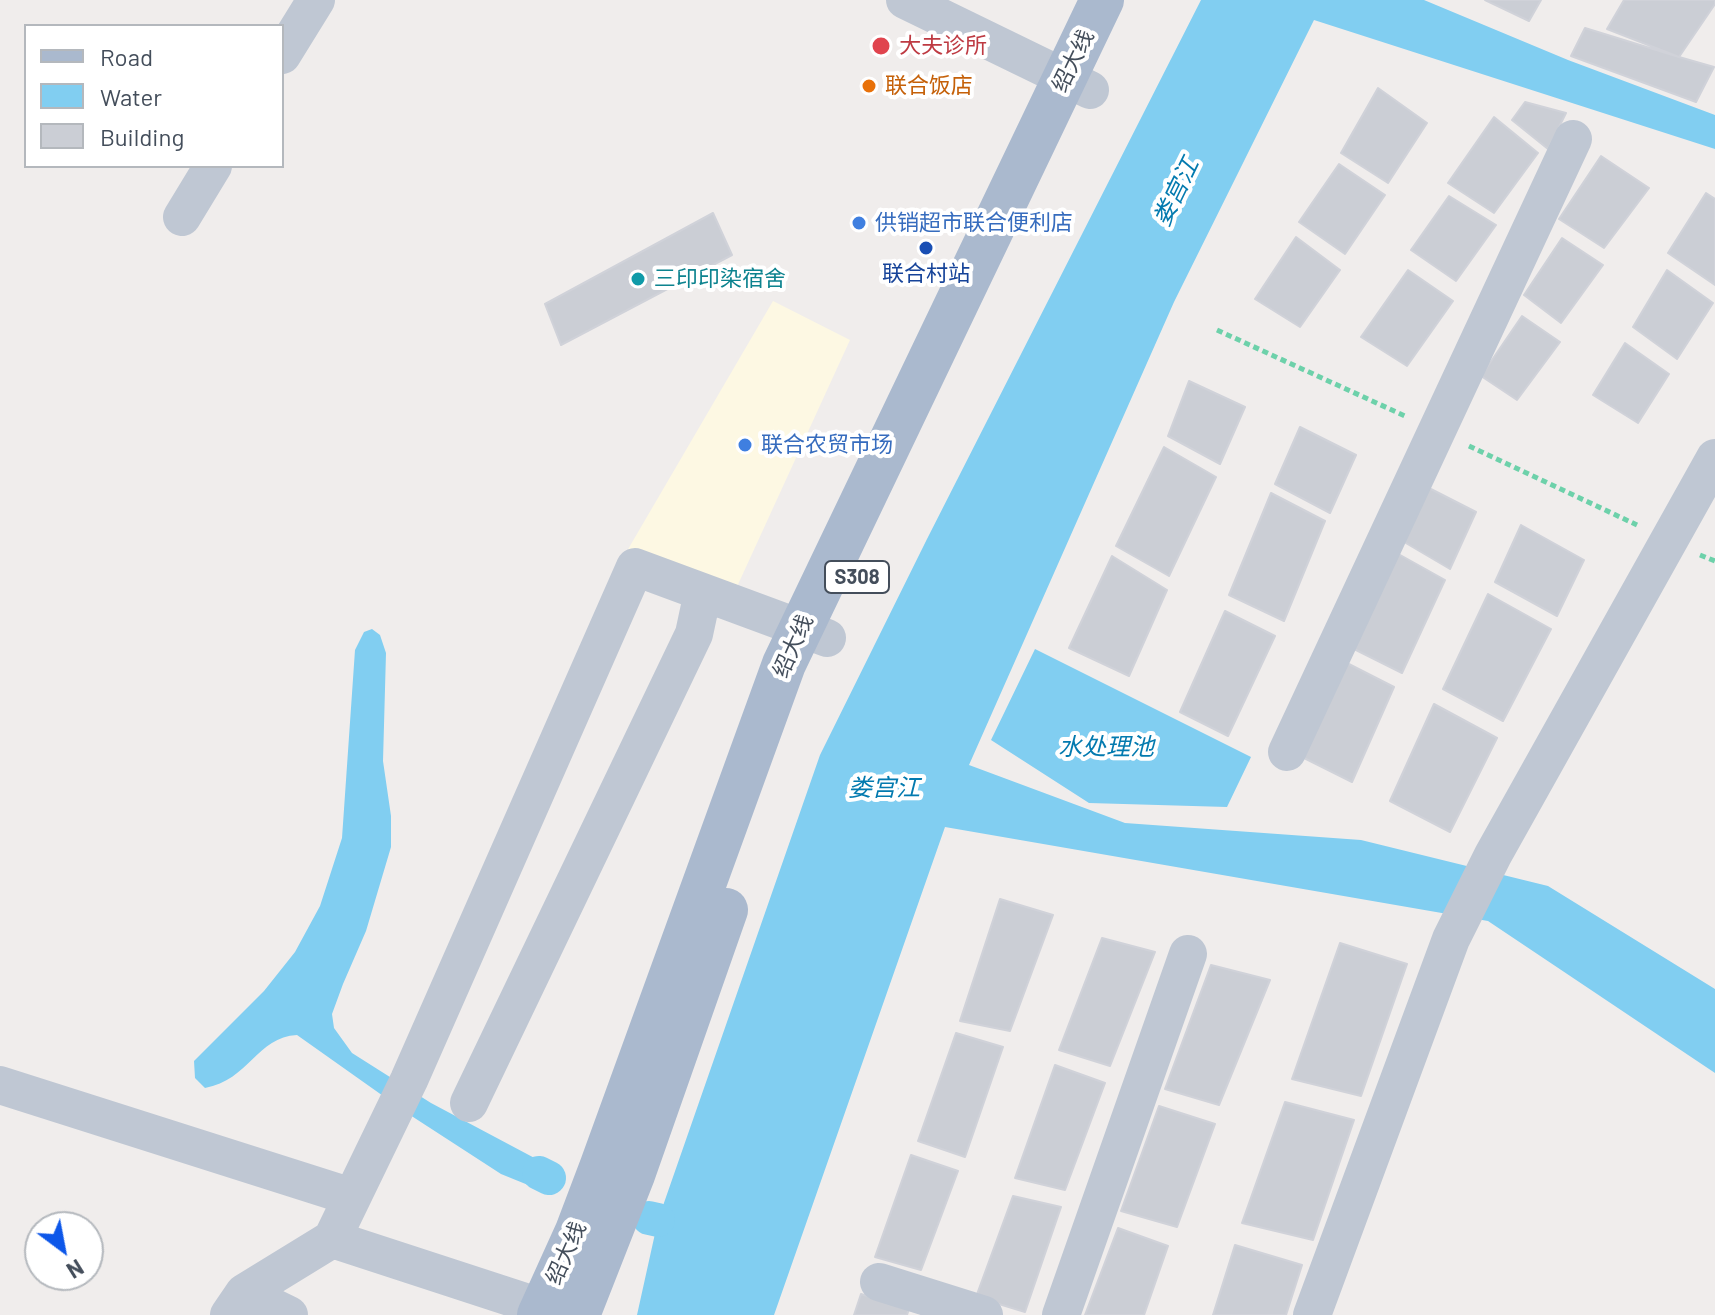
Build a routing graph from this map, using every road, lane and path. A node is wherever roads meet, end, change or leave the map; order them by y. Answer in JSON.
{"nodes":[{"id":1,"x":316,"y":0,"type":"edge"},
{"id":2,"x":905,"y":0,"type":"edge"},
{"id":3,"x":1102,"y":0,"type":"edge"},
{"id":4,"x":1134,"y":0,"type":"edge"},
{"id":5,"x":284,"y":52,"type":"edge"},
{"id":6,"x":1078,"y":84,"type":"junction"},
{"id":7,"x":1573,"y":139,"type":"dead end"},
{"id":8,"x":212,"y":168,"type":"edge"},
{"id":9,"x":182,"y":217,"type":"dead end"},
{"id":10,"x":1715,"y":458,"type":"edge"},
{"id":11,"x":703,"y":592,"type":"junction"},
{"id":12,"x":814,"y":633,"type":"junction"},
{"id":13,"x":1287,"y":752,"type":"dead end"},
{"id":14,"x":1188,"y":954,"type":"dead end"},
{"id":15,"x":0,"y":1085,"type":"edge"},
{"id":16,"x":469,"y":1103,"type":"dead end"},
{"id":17,"x":352,"y":1197,"type":"junction"},
{"id":18,"x":332,"y":1239,"type":"junction"},
{"id":19,"x":879,"y":1282,"type":"dead end"},
{"id":20,"x":237,"y":1304,"type":"edge"},
{"id":21,"x":555,"y":1313,"type":"edge"},
{"id":22,"x":289,"y":1315,"type":"edge"},
{"id":23,"x":984,"y":1315,"type":"edge"},
{"id":24,"x":1061,"y":1315,"type":"edge"},
{"id":25,"x":1312,"y":1315,"type":"edge"}],
"edges":[{"from":1,"to":5,"type":"street"},
{"from":2,"to":6,"type":"street"},
{"from":3,"to":6,"type":"main road","name":"绍大线","number":"S308"},
{"from":4,"to":6,"type":"main road","name":"绍大线","number":"S308"},
{"from":6,"to":12,"type":"main road","name":"绍大线","number":"S308"},
{"from":7,"to":13,"type":"street"},
{"from":8,"to":9,"type":"street"},
{"from":10,"to":25,"type":"street"},
{"from":11,"to":12,"type":"street"},
{"from":11,"to":16,"type":"street"},
{"from":11,"to":17,"type":"street"},
{"from":12,"to":21,"type":"main road","name":"绍大线","number":"S308"},
{"from":14,"to":24,"type":"street"},
{"from":15,"to":17,"type":"street"},
{"from":17,"to":18,"type":"street"},
{"from":18,"to":20,"type":"street"},
{"from":18,"to":21,"type":"street"},
{"from":19,"to":23,"type":"street"},
{"from":20,"to":22,"type":"street"}]}
